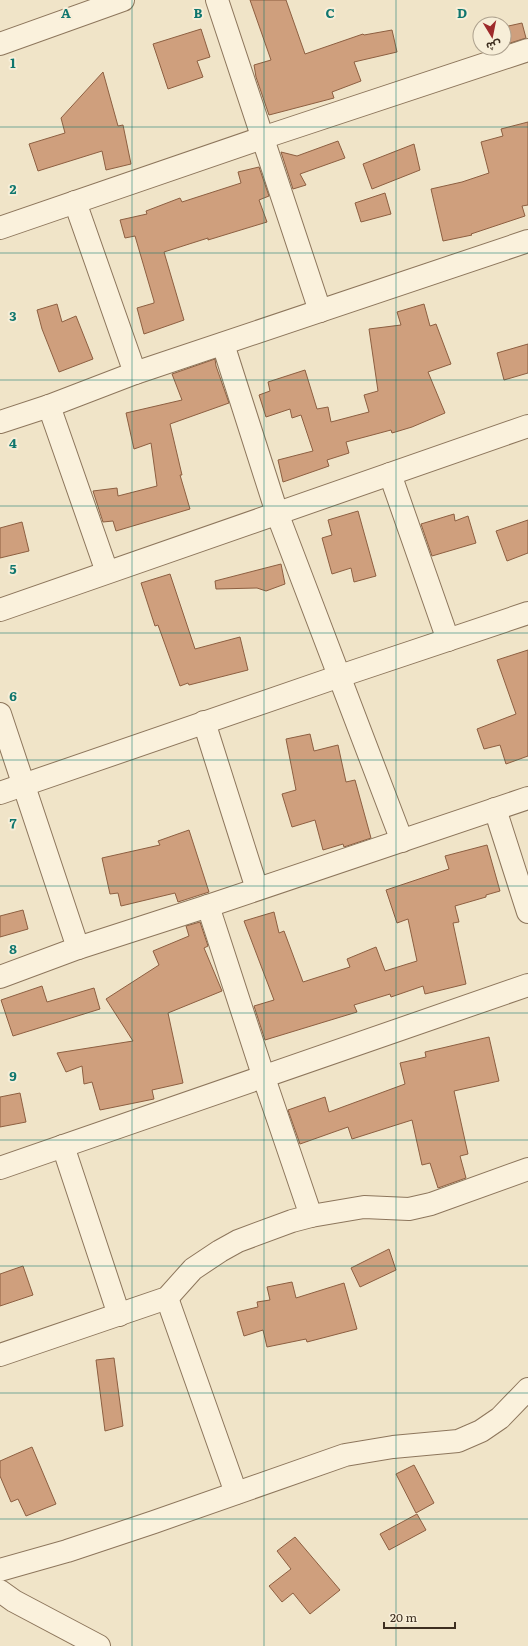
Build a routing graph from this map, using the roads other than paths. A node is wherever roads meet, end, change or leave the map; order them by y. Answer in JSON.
{"nodes":[{"id":1,"x":123,"y":0,"type":"edge"},
{"id":2,"x":217,"y":0,"type":"edge"},
{"id":3,"x":0,"y":44,"type":"edge"},
{"id":4,"x":528,"y":50,"type":"edge"},
{"id":5,"x":262,"y":138,"type":"junction"},
{"id":6,"x":75,"y":202,"type":"junction"},
{"id":7,"x":0,"y":228,"type":"edge"},
{"id":8,"x":528,"y":241,"type":"edge"},
{"id":9,"x":320,"y":311,"type":"junction"},
{"id":10,"x":224,"y":344,"type":"junction"},
{"id":11,"x":135,"y":373,"type":"junction"},
{"id":12,"x":48,"y":406,"type":"junction"},
{"id":13,"x":0,"y":422,"type":"edge"},
{"id":14,"x":528,"y":426,"type":"edge"},
{"id":15,"x":390,"y":474,"type":"junction"},
{"id":16,"x":277,"y":513,"type":"junction"},
{"id":17,"x":107,"y":572,"type":"junction"},
{"id":18,"x":0,"y":610,"type":"edge"},
{"id":19,"x":528,"y":613,"type":"edge"},
{"id":20,"x":448,"y":640,"type":"junction"},
{"id":21,"x":340,"y":676,"type":"junction"},
{"id":22,"x":0,"y":714,"type":"edge"},
{"id":23,"x":204,"y":722,"type":"junction"},
{"id":24,"x":24,"y":784,"type":"junction"},
{"id":25,"x":0,"y":793,"type":"edge"},
{"id":26,"x":528,"y":798,"type":"edge"},
{"id":27,"x":495,"y":809,"type":"junction"},
{"id":28,"x":402,"y":841,"type":"junction"},
{"id":29,"x":257,"y":889,"type":"junction"},
{"id":30,"x":208,"y":906,"type":"junction"},
{"id":31,"x":528,"y":912,"type":"edge"},
{"id":32,"x":78,"y":948,"type":"junction"},
{"id":33,"x":0,"y":976,"type":"edge"},
{"id":34,"x":528,"y":985,"type":"edge"},
{"id":35,"x":264,"y":1078,"type":"junction"},
{"id":36,"x":63,"y":1146,"type":"junction"},
{"id":37,"x":0,"y":1168,"type":"edge"},
{"id":38,"x":528,"y":1169,"type":"edge"},
{"id":39,"x":311,"y":1216,"type":"junction"},
{"id":40,"x":167,"y":1298,"type":"junction"},
{"id":41,"x":119,"y":1315,"type":"junction"},
{"id":42,"x":0,"y":1355,"type":"edge"},
{"id":43,"x":528,"y":1389,"type":"edge"},
{"id":44,"x":236,"y":1493,"type":"junction"},
{"id":45,"x":0,"y":1570,"type":"edge"},
{"id":46,"x":0,"y":1591,"type":"edge"},
{"id":47,"x":99,"y":1646,"type":"edge"}],
"edges":[{"from":1,"to":3,"type":"street"},
{"from":2,"to":5,"type":"street"},
{"from":4,"to":5,"type":"street"},
{"from":5,"to":6,"type":"street"},
{"from":5,"to":9,"type":"street"},
{"from":6,"to":7,"type":"street"},
{"from":6,"to":11,"type":"street"},
{"from":8,"to":9,"type":"street"},
{"from":9,"to":10,"type":"street"},
{"from":10,"to":11,"type":"street"},
{"from":10,"to":16,"type":"street"},
{"from":11,"to":12,"type":"street"},
{"from":12,"to":13,"type":"street"},
{"from":12,"to":17,"type":"street"},
{"from":14,"to":15,"type":"street"},
{"from":15,"to":16,"type":"street"},
{"from":15,"to":20,"type":"street"},
{"from":16,"to":17,"type":"street"},
{"from":16,"to":21,"type":"street"},
{"from":17,"to":18,"type":"street"},
{"from":19,"to":20,"type":"street"},
{"from":20,"to":21,"type":"street"},
{"from":21,"to":23,"type":"street"},
{"from":21,"to":28,"type":"street"},
{"from":22,"to":24,"type":"street"},
{"from":23,"to":24,"type":"street"},
{"from":23,"to":29,"type":"street"},
{"from":24,"to":25,"type":"street"},
{"from":24,"to":32,"type":"street"},
{"from":26,"to":27,"type":"street"},
{"from":27,"to":28,"type":"street"},
{"from":27,"to":31,"type":"street"},
{"from":28,"to":29,"type":"street"},
{"from":29,"to":30,"type":"street"},
{"from":30,"to":32,"type":"street"},
{"from":30,"to":35,"type":"street"},
{"from":32,"to":33,"type":"street"},
{"from":34,"to":35,"type":"street"},
{"from":35,"to":36,"type":"street"},
{"from":35,"to":39,"type":"street"},
{"from":36,"to":37,"type":"street"},
{"from":36,"to":41,"type":"street"},
{"from":38,"to":39,"type":"street"},
{"from":39,"to":40,"type":"street"},
{"from":40,"to":41,"type":"street"},
{"from":40,"to":44,"type":"street"},
{"from":41,"to":42,"type":"street"},
{"from":43,"to":44,"type":"street"},
{"from":44,"to":45,"type":"street"},
{"from":46,"to":47,"type":"street"}]}
